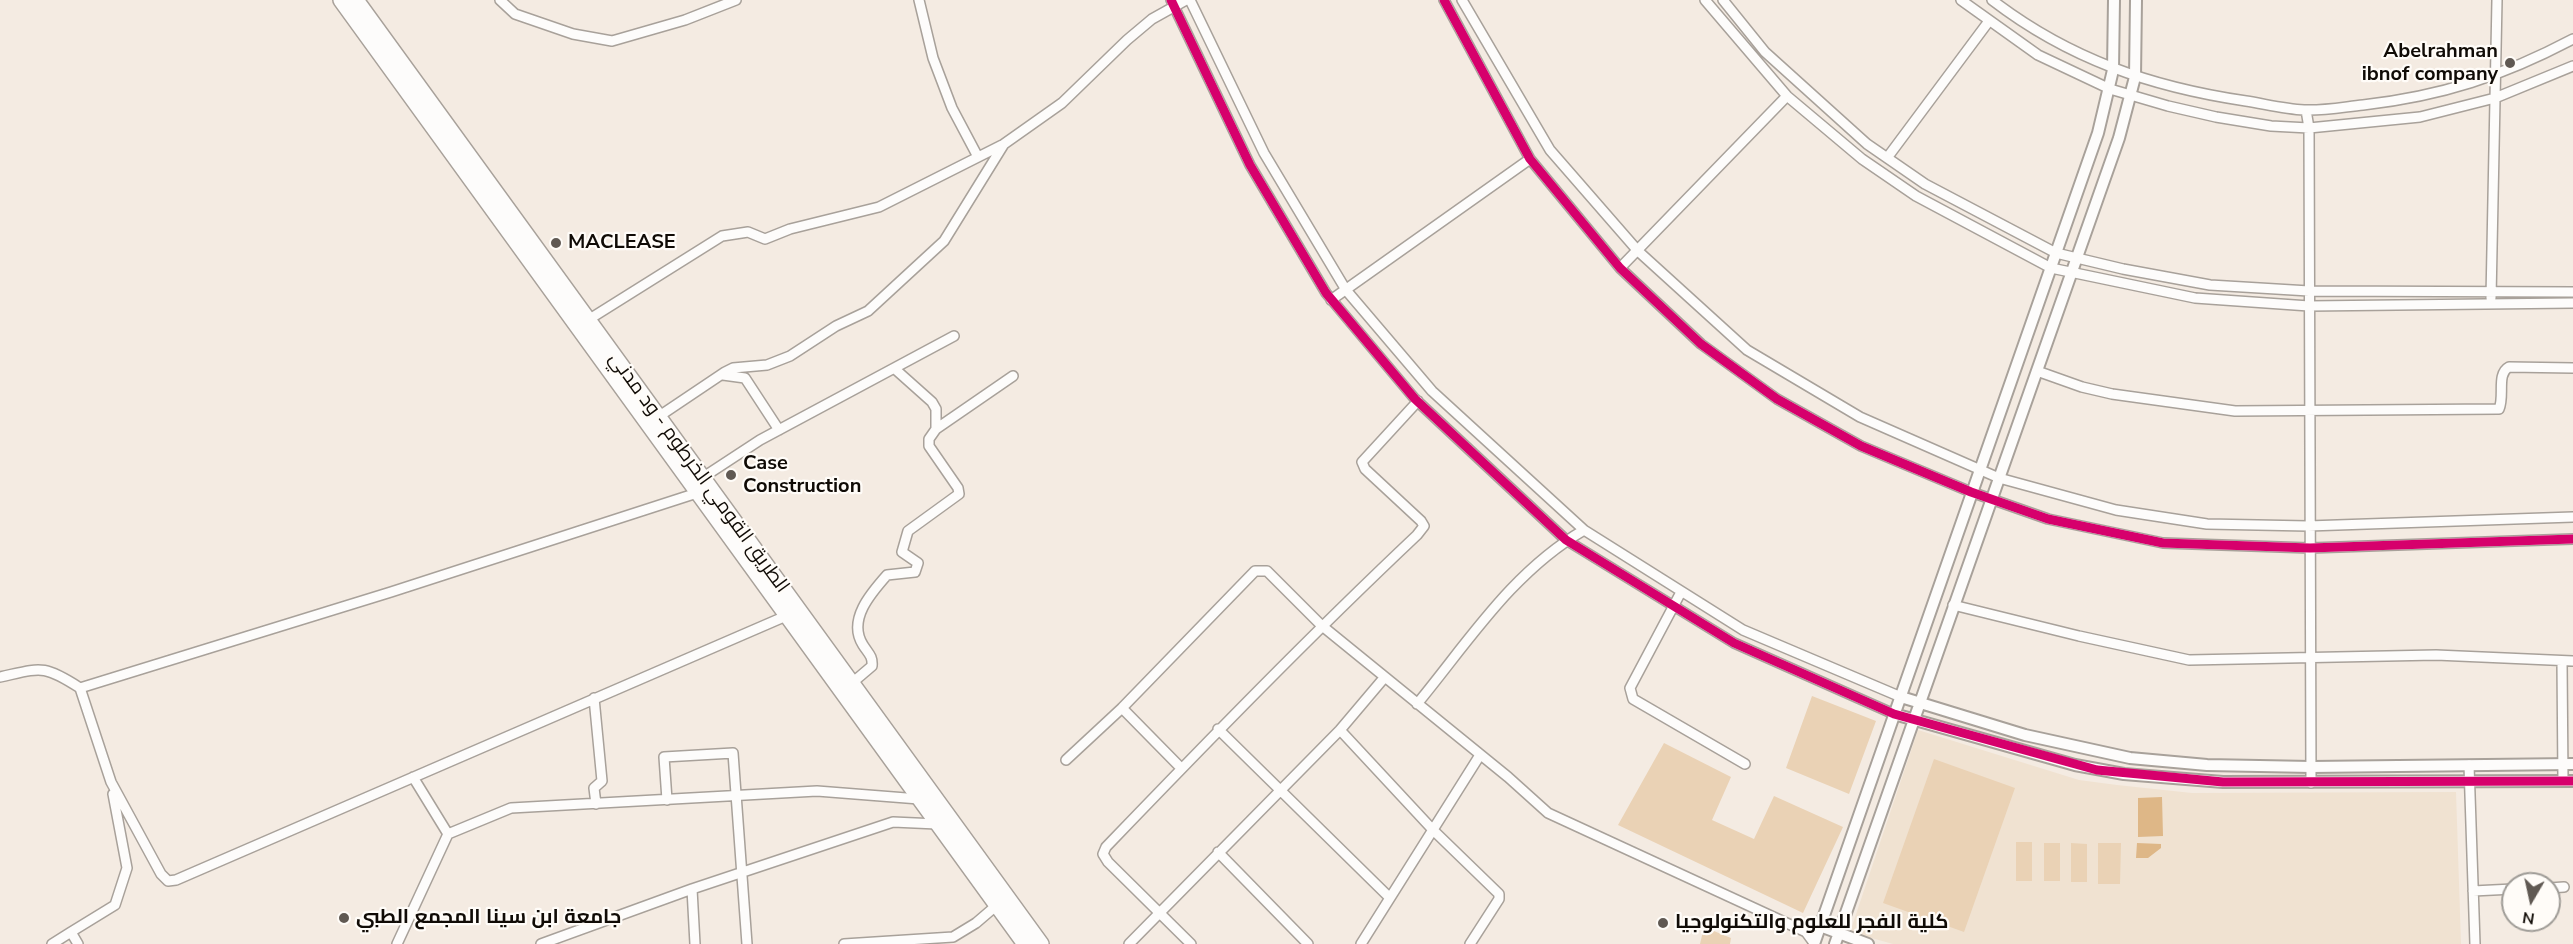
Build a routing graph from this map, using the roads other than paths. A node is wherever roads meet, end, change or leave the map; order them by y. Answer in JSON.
{"nodes":[{"id":1,"x":342,"y":0,"type":"edge"},
{"id":2,"x":356,"y":0,"type":"edge"},
{"id":3,"x":500,"y":0,"type":"edge"},
{"id":4,"x":736,"y":0,"type":"edge"},
{"id":5,"x":919,"y":0,"type":"edge"},
{"id":6,"x":1188,"y":0,"type":"edge"},
{"id":7,"x":1444,"y":0,"type":"edge"},
{"id":8,"x":1462,"y":0,"type":"edge"},
{"id":9,"x":1705,"y":0,"type":"edge"},
{"id":10,"x":1961,"y":0,"type":"edge"},
{"id":11,"x":1992,"y":0,"type":"edge"},
{"id":12,"x":2114,"y":0,"type":"edge"},
{"id":13,"x":2136,"y":0,"type":"edge"},
{"id":14,"x":2497,"y":0,"type":"edge"},
{"id":15,"x":1727,"y":1,"type":"edge"},
{"id":16,"x":1173,"y":3,"type":"edge"},
{"id":17,"x":1713,"y":11,"type":"junction"},
{"id":18,"x":1989,"y":21,"type":"junction"},
{"id":19,"x":2573,"y":39,"type":"edge"},
{"id":20,"x":2573,"y":66,"type":"edge"},
{"id":21,"x":2113,"y":70,"type":"junction"},
{"id":22,"x":2497,"y":75,"type":"junction"},
{"id":23,"x":2135,"y":77,"type":"junction"},
{"id":24,"x":2110,"y":89,"type":"junction"},
{"id":25,"x":1787,"y":96,"type":"junction"},
{"id":26,"x":2131,"y":96,"type":"junction"},
{"id":27,"x":2496,"y":98,"type":"junction"},
{"id":28,"x":2306,"y":110,"type":"junction"},
{"id":29,"x":2309,"y":128,"type":"junction"},
{"id":30,"x":1004,"y":144,"type":"junction"},
{"id":31,"x":978,"y":157,"type":"junction"},
{"id":32,"x":1887,"y":158,"type":"junction"},
{"id":33,"x":1268,"y":159,"type":"junction"},
{"id":34,"x":1530,"y":159,"type":"junction"},
{"id":35,"x":1250,"y":165,"type":"junction"},
{"id":36,"x":1638,"y":250,"type":"junction"},
{"id":37,"x":2056,"y":253,"type":"junction"},
{"id":38,"x":2077,"y":258,"type":"junction"},
{"id":39,"x":1620,"y":268,"type":"junction"},
{"id":40,"x":2051,"y":268,"type":"junction"},
{"id":41,"x":2071,"y":273,"type":"junction"},
{"id":42,"x":1346,"y":290,"type":"junction"},
{"id":43,"x":2309,"y":291,"type":"junction"},
{"id":44,"x":2573,"y":292,"type":"edge"},
{"id":45,"x":2491,"y":293,"type":"junction"},
{"id":46,"x":1330,"y":300,"type":"junction"},
{"id":47,"x":2573,"y":303,"type":"edge"},
{"id":48,"x":2491,"y":304,"type":"junction"},
{"id":49,"x":2310,"y":306,"type":"junction"},
{"id":50,"x":588,"y":320,"type":"junction"},
{"id":51,"x":954,"y":336,"type":"dead end"},
{"id":52,"x":2573,"y":368,"type":"edge"},
{"id":53,"x":895,"y":369,"type":"junction"},
{"id":54,"x":2037,"y":371,"type":"junction"},
{"id":55,"x":722,"y":375,"type":"junction"},
{"id":56,"x":1012,"y":376,"type":"dead end"},
{"id":57,"x":1418,"y":400,"type":"junction"},
{"id":58,"x":2310,"y":410,"type":"junction"},
{"id":59,"x":658,"y":417,"type":"junction"},
{"id":60,"x":936,"y":429,"type":"junction"},
{"id":61,"x":779,"y":430,"type":"junction"},
{"id":62,"x":1979,"y":470,"type":"junction"},
{"id":63,"x":702,"y":477,"type":"junction"},
{"id":64,"x":1999,"y":478,"type":"junction"},
{"id":65,"x":1971,"y":492,"type":"junction"},
{"id":66,"x":697,"y":493,"type":"junction"},
{"id":67,"x":1992,"y":500,"type":"junction"},
{"id":68,"x":2573,"y":517,"type":"edge"},
{"id":69,"x":2308,"y":526,"type":"junction"},
{"id":70,"x":1584,"y":530,"type":"junction"},
{"id":71,"x":2573,"y":539,"type":"edge"},
{"id":72,"x":1566,"y":540,"type":"junction"},
{"id":73,"x":2310,"y":548,"type":"junction"},
{"id":74,"x":1681,"y":592,"type":"junction"},
{"id":75,"x":1673,"y":605,"type":"junction"},
{"id":76,"x":1953,"y":605,"type":"junction"},
{"id":77,"x":786,"y":616,"type":"junction"},
{"id":78,"x":1322,"y":625,"type":"junction"},
{"id":79,"x":2311,"y":657,"type":"junction"},
{"id":80,"x":2562,"y":661,"type":"junction"},
{"id":81,"x":2573,"y":661,"type":"edge"},
{"id":82,"x":0,"y":677,"type":"edge"},
{"id":83,"x":1384,"y":678,"type":"junction"},
{"id":84,"x":852,"y":683,"type":"junction"},
{"id":85,"x":80,"y":688,"type":"junction"},
{"id":86,"x":1901,"y":697,"type":"junction"},
{"id":87,"x":594,"y":698,"type":"junction"},
{"id":88,"x":1417,"y":704,"type":"junction"},
{"id":89,"x":1920,"y":704,"type":"junction"},
{"id":90,"x":1122,"y":708,"type":"junction"},
{"id":91,"x":1894,"y":714,"type":"junction"},
{"id":92,"x":1914,"y":721,"type":"junction"},
{"id":93,"x":1218,"y":729,"type":"junction"},
{"id":94,"x":1340,"y":730,"type":"junction"},
{"id":95,"x":1480,"y":755,"type":"junction"},
{"id":96,"x":1066,"y":760,"type":"dead end"},
{"id":97,"x":1744,"y":764,"type":"dead end"},
{"id":98,"x":2568,"y":764,"type":"edge"},
{"id":99,"x":2469,"y":765,"type":"junction"},
{"id":100,"x":2312,"y":767,"type":"junction"},
{"id":101,"x":1181,"y":768,"type":"junction"},
{"id":102,"x":413,"y":777,"type":"junction"},
{"id":103,"x":2568,"y":781,"type":"edge"},
{"id":104,"x":111,"y":782,"type":"junction"},
{"id":105,"x":2311,"y":783,"type":"junction"},
{"id":106,"x":2469,"y":783,"type":"junction"},
{"id":107,"x":1282,"y":789,"type":"junction"},
{"id":108,"x":735,"y":796,"type":"junction"},
{"id":109,"x":920,"y":799,"type":"junction"},
{"id":110,"x":667,"y":800,"type":"junction"},
{"id":111,"x":596,"y":804,"type":"junction"},
{"id":112,"x":937,"y":824,"type":"junction"},
{"id":113,"x":1433,"y":830,"type":"junction"},
{"id":114,"x":448,"y":834,"type":"junction"},
{"id":115,"x":1218,"y":852,"type":"junction"},
{"id":116,"x":1845,"y":854,"type":"junction"},
{"id":117,"x":1864,"y":860,"type":"junction"},
{"id":118,"x":740,"y":873,"type":"junction"},
{"id":119,"x":2561,"y":887,"type":"edge"},
{"id":120,"x":2564,"y":887,"type":"dead end"},
{"id":121,"x":692,"y":889,"type":"junction"},
{"id":122,"x":2501,"y":890,"type":"edge"},
{"id":123,"x":2473,"y":891,"type":"junction"},
{"id":124,"x":1390,"y":898,"type":"junction"},
{"id":125,"x":997,"y":905,"type":"junction"},
{"id":126,"x":1159,"y":913,"type":"junction"},
{"id":127,"x":1820,"y":926,"type":"junction"},
{"id":128,"x":71,"y":932,"type":"junction"},
{"id":129,"x":1806,"y":932,"type":"junction"},
{"id":130,"x":1837,"y":939,"type":"edge"},
{"id":131,"x":52,"y":944,"type":"edge"},
{"id":132,"x":78,"y":944,"type":"edge"},
{"id":133,"x":397,"y":944,"type":"edge"},
{"id":134,"x":541,"y":944,"type":"edge"},
{"id":135,"x":695,"y":944,"type":"edge"},
{"id":136,"x":747,"y":944,"type":"edge"},
{"id":137,"x":844,"y":944,"type":"edge"},
{"id":138,"x":1024,"y":944,"type":"edge"},
{"id":139,"x":1041,"y":944,"type":"edge"},
{"id":140,"x":1129,"y":944,"type":"edge"},
{"id":141,"x":1191,"y":944,"type":"edge"},
{"id":142,"x":1308,"y":944,"type":"edge"},
{"id":143,"x":1361,"y":944,"type":"edge"},
{"id":144,"x":1470,"y":944,"type":"edge"},
{"id":145,"x":1815,"y":944,"type":"edge"},
{"id":146,"x":1868,"y":944,"type":"edge"},
{"id":147,"x":2475,"y":944,"type":"edge"}],
"edges":[{"from":1,"to":66,"type":"highway","name":"الطريق القومي الخرطوم - ود مدني"},
{"from":2,"to":50,"type":"highway","name":"الطريق القومي الخرطوم - ود مدني"},
{"from":3,"to":4,"type":"street"},
{"from":5,"to":31,"type":"street"},
{"from":6,"to":16,"type":"street"},
{"from":6,"to":33,"type":"street"},
{"from":7,"to":34,"type":"street"},
{"from":8,"to":36,"type":"street"},
{"from":9,"to":17,"type":"street"},
{"from":10,"to":18,"type":"street"},
{"from":11,"to":21,"type":"street"},
{"from":12,"to":21,"type":"street"},
{"from":13,"to":23,"type":"street"},
{"from":14,"to":22,"type":"street"},
{"from":15,"to":17,"type":"street"},
{"from":15,"to":32,"type":"street"},
{"from":16,"to":30,"type":"street"},
{"from":16,"to":35,"type":"street"},
{"from":17,"to":25,"type":"street"},
{"from":18,"to":24,"type":"street"},
{"from":18,"to":32,"type":"street"},
{"from":19,"to":22,"type":"street"},
{"from":20,"to":27,"type":"street"},
{"from":21,"to":23,"type":"street"},
{"from":21,"to":24,"type":"street"},
{"from":22,"to":27,"type":"street"},
{"from":22,"to":28,"type":"street"},
{"from":23,"to":26,"type":"street"},
{"from":23,"to":28,"type":"street"},
{"from":24,"to":26,"type":"street"},
{"from":24,"to":37,"type":"street"},
{"from":25,"to":36,"type":"street"},
{"from":25,"to":40,"type":"street"},
{"from":26,"to":29,"type":"street"},
{"from":26,"to":38,"type":"street"},
{"from":27,"to":29,"type":"street"},
{"from":27,"to":45,"type":"street"},
{"from":28,"to":29,"type":"street"},
{"from":29,"to":43,"type":"street"},
{"from":30,"to":31,"type":"street"},
{"from":30,"to":55,"type":"street"},
{"from":31,"to":50,"type":"street"},
{"from":32,"to":37,"type":"street"},
{"from":33,"to":35,"type":"street"},
{"from":33,"to":42,"type":"street"},
{"from":34,"to":39,"type":"street"},
{"from":34,"to":42,"type":"street"},
{"from":35,"to":46,"type":"street"},
{"from":36,"to":39,"type":"street"},
{"from":36,"to":62,"type":"street"},
{"from":37,"to":38,"type":"street"},
{"from":37,"to":40,"type":"street"},
{"from":38,"to":41,"type":"street"},
{"from":38,"to":43,"type":"street"},
{"from":39,"to":65,"type":"street"},
{"from":40,"to":41,"type":"street"},
{"from":40,"to":62,"type":"street"},
{"from":41,"to":49,"type":"street"},
{"from":41,"to":54,"type":"street"},
{"from":42,"to":46,"type":"street"},
{"from":42,"to":70,"type":"street"},
{"from":43,"to":45,"type":"street"},
{"from":43,"to":49,"type":"street"},
{"from":44,"to":45,"type":"street"},
{"from":45,"to":48,"type":"street"},
{"from":46,"to":57,"type":"street"},
{"from":47,"to":48,"type":"street"},
{"from":48,"to":49,"type":"street"},
{"from":49,"to":58,"type":"street"},
{"from":50,"to":59,"type":"highway","name":"الطريق القومي الخرطوم - ود مدني"},
{"from":51,"to":53,"type":"street"},
{"from":52,"to":58,"type":"street"},
{"from":53,"to":60,"type":"street"},
{"from":53,"to":61,"type":"street"},
{"from":54,"to":58,"type":"street"},
{"from":54,"to":64,"type":"street"},
{"from":55,"to":59,"type":"street"},
{"from":55,"to":61,"type":"street"},
{"from":56,"to":60,"type":"street"},
{"from":57,"to":72,"type":"street"},
{"from":57,"to":78,"type":"street"},
{"from":58,"to":69,"type":"street"},
{"from":59,"to":63,"type":"highway","name":"الطريق القومي الخرطوم - ود مدني"},
{"from":60,"to":84,"type":"street"},
{"from":61,"to":63,"type":"street"},
{"from":62,"to":64,"type":"street"},
{"from":62,"to":65,"type":"street"},
{"from":63,"to":84,"type":"highway","name":"الطريق القومي الخرطوم - ود مدني"},
{"from":64,"to":67,"type":"street"},
{"from":64,"to":69,"type":"street"},
{"from":65,"to":67,"type":"street"},
{"from":65,"to":86,"type":"street"},
{"from":66,"to":77,"type":"highway","name":"الطريق القومي الخرطوم - ود مدني"},
{"from":66,"to":85,"type":"street"},
{"from":67,"to":73,"type":"street"},
{"from":67,"to":76,"type":"street"},
{"from":68,"to":69,"type":"street"},
{"from":69,"to":73,"type":"street"},
{"from":70,"to":72,"type":"street"},
{"from":70,"to":74,"type":"street"},
{"from":71,"to":73,"type":"street"},
{"from":72,"to":75,"type":"street"},
{"from":72,"to":88,"type":"street"},
{"from":73,"to":79,"type":"street"},
{"from":74,"to":75,"type":"street"},
{"from":74,"to":86,"type":"street"},
{"from":75,"to":91,"type":"street"},
{"from":75,"to":97,"type":"street"},
{"from":76,"to":79,"type":"street"},
{"from":76,"to":89,"type":"street"},
{"from":77,"to":87,"type":"street"},
{"from":77,"to":109,"type":"highway","name":"الطريق القومي الخرطوم - ود مدني"},
{"from":78,"to":83,"type":"street"},
{"from":78,"to":90,"type":"street"},
{"from":78,"to":93,"type":"street"},
{"from":79,"to":80,"type":"street"},
{"from":79,"to":100,"type":"street"},
{"from":80,"to":81,"type":"street"},
{"from":80,"to":98,"type":"street"},
{"from":82,"to":85,"type":"street"},
{"from":83,"to":88,"type":"street"},
{"from":83,"to":94,"type":"street"},
{"from":84,"to":139,"type":"highway","name":"الطريق القومي الخرطوم - ود مدني"},
{"from":85,"to":104,"type":"street"},
{"from":86,"to":89,"type":"street"},
{"from":86,"to":91,"type":"street"},
{"from":87,"to":102,"type":"street"},
{"from":87,"to":111,"type":"street"},
{"from":88,"to":95,"type":"street"},
{"from":89,"to":92,"type":"street"},
{"from":89,"to":100,"type":"street"},
{"from":90,"to":96,"type":"street"},
{"from":90,"to":101,"type":"street"},
{"from":91,"to":92,"type":"street"},
{"from":91,"to":116,"type":"street"},
{"from":92,"to":105,"type":"street"},
{"from":92,"to":117,"type":"street"},
{"from":93,"to":101,"type":"street"},
{"from":93,"to":107,"type":"street"},
{"from":94,"to":107,"type":"street"},
{"from":94,"to":113,"type":"street"},
{"from":95,"to":113,"type":"street"},
{"from":95,"to":129,"type":"street"},
{"from":98,"to":99,"type":"street"},
{"from":98,"to":103,"type":"street"},
{"from":99,"to":100,"type":"street"},
{"from":99,"to":106,"type":"street"},
{"from":100,"to":105,"type":"street"},
{"from":101,"to":126,"type":"street"},
{"from":102,"to":104,"type":"street"},
{"from":102,"to":114,"type":"street"},
{"from":103,"to":106,"type":"street"},
{"from":104,"to":128,"type":"street"},
{"from":105,"to":106,"type":"street"},
{"from":106,"to":123,"type":"street"},
{"from":107,"to":115,"type":"street"},
{"from":107,"to":124,"type":"street"},
{"from":108,"to":109,"type":"street"},
{"from":108,"to":110,"type":"street"},
{"from":108,"to":110,"type":"street"},
{"from":108,"to":118,"type":"street"},
{"from":109,"to":112,"type":"highway","name":"الطريق القومي الخرطوم - ود مدني"},
{"from":110,"to":111,"type":"street"},
{"from":111,"to":114,"type":"street"},
{"from":112,"to":118,"type":"street"},
{"from":112,"to":125,"type":"highway","name":"الطريق القومي الخرطوم - ود مدني"},
{"from":113,"to":124,"type":"street"},
{"from":113,"to":144,"type":"street"},
{"from":114,"to":133,"type":"street"},
{"from":115,"to":126,"type":"street"},
{"from":115,"to":142,"type":"street"},
{"from":116,"to":117,"type":"street"},
{"from":116,"to":127,"type":"street"},
{"from":117,"to":130,"type":"street"},
{"from":118,"to":121,"type":"street"},
{"from":118,"to":136,"type":"street"},
{"from":119,"to":120,"type":"street"},
{"from":121,"to":134,"type":"street"},
{"from":121,"to":135,"type":"street"},
{"from":122,"to":123,"type":"street"},
{"from":123,"to":147,"type":"street"},
{"from":124,"to":143,"type":"street"},
{"from":125,"to":137,"type":"street"},
{"from":125,"to":138,"type":"highway","name":"الطريق القومي الخرطوم - ود مدني"},
{"from":126,"to":140,"type":"street"},
{"from":126,"to":141,"type":"street"},
{"from":127,"to":129,"type":"street"},
{"from":127,"to":130,"type":"street"},
{"from":127,"to":145,"type":"street"},
{"from":128,"to":131,"type":"street"},
{"from":128,"to":132,"type":"street"},
{"from":129,"to":145,"type":"street"},
{"from":130,"to":146,"type":"street"}]}
